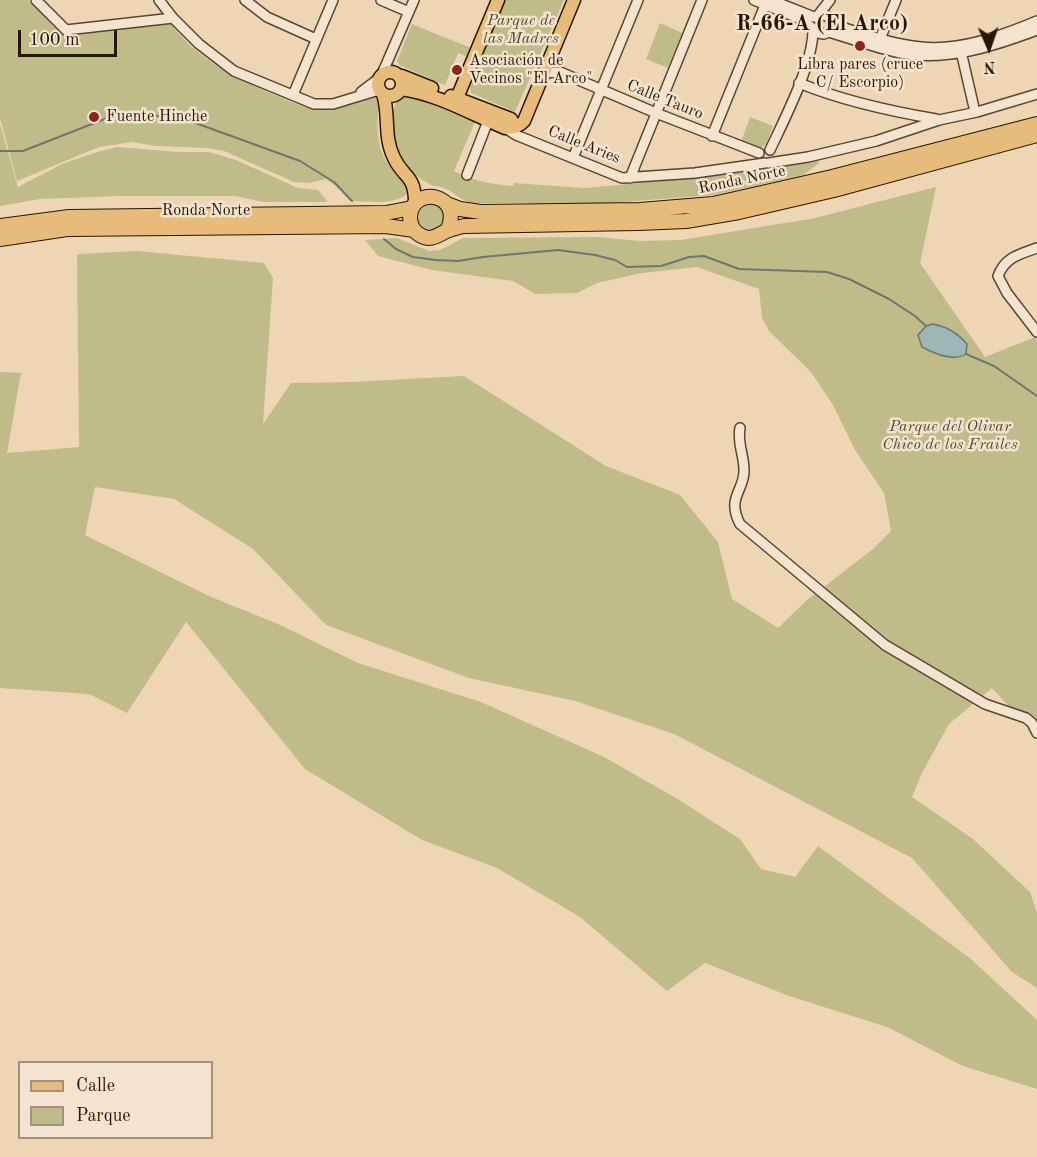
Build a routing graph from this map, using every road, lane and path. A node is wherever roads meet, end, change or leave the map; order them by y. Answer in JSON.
{"nodes":[{"id":1,"x":37,"y":0,"type":"edge"},
{"id":2,"x":245,"y":0,"type":"edge"},
{"id":3,"x":333,"y":0,"type":"edge"},
{"id":4,"x":381,"y":0,"type":"edge"},
{"id":5,"x":414,"y":0,"type":"edge"},
{"id":6,"x":498,"y":0,"type":"edge"},
{"id":7,"x":574,"y":0,"type":"edge"},
{"id":8,"x":638,"y":0,"type":"edge"},
{"id":9,"x":702,"y":0,"type":"edge"},
{"id":10,"x":754,"y":0,"type":"edge"},
{"id":11,"x":896,"y":0,"type":"edge"},
{"id":12,"x":768,"y":2,"type":"edge"},
{"id":13,"x":830,"y":2,"type":"edge"},
{"id":14,"x":161,"y":3,"type":"edge"},
{"id":15,"x":409,"y":12,"type":"junction"},
{"id":16,"x":173,"y":18,"type":"junction"},
{"id":17,"x":160,"y":19,"type":"junction"},
{"id":18,"x":1037,"y":21,"type":"edge"},
{"id":19,"x":814,"y":22,"type":"junction"},
{"id":20,"x":829,"y":27,"type":"junction"},
{"id":21,"x":1037,"y":30,"type":"edge"},
{"id":22,"x":316,"y":39,"type":"junction"},
{"id":23,"x":880,"y":39,"type":"junction"},
{"id":24,"x":813,"y":44,"type":"junction"},
{"id":25,"x":960,"y":49,"type":"junction"},
{"id":26,"x":549,"y":57,"type":"junction"},
{"id":27,"x":560,"y":72,"type":"junction"},
{"id":28,"x":543,"y":73,"type":"junction"},
{"id":29,"x":799,"y":83,"type":"junction"},
{"id":30,"x":389,"y":84,"type":"junction"},
{"id":31,"x":600,"y":90,"type":"junction"},
{"id":32,"x":1037,"y":94,"type":"edge"},
{"id":33,"x":293,"y":96,"type":"junction"},
{"id":34,"x":457,"y":102,"type":"junction"},
{"id":35,"x":975,"y":112,"type":"junction"},
{"id":36,"x":656,"y":113,"type":"junction"},
{"id":37,"x":488,"y":120,"type":"junction"},
{"id":38,"x":939,"y":120,"type":"junction"},
{"id":39,"x":1037,"y":124,"type":"edge"},
{"id":40,"x":510,"y":127,"type":"junction"},
{"id":41,"x":712,"y":135,"type":"junction"},
{"id":42,"x":1037,"y":135,"type":"edge"},
{"id":43,"x":770,"y":150,"type":"junction"},
{"id":44,"x":759,"y":153,"type":"junction"},
{"id":45,"x":573,"y":158,"type":"junction"},
{"id":46,"x":767,"y":163,"type":"junction"},
{"id":47,"x":406,"y":173,"type":"junction"},
{"id":48,"x":467,"y":175,"type":"dead end"},
{"id":49,"x":630,"y":178,"type":"junction"},
{"id":50,"x":442,"y":200,"type":"junction"},
{"id":51,"x":413,"y":205,"type":"junction"},
{"id":52,"x":0,"y":226,"type":"edge"},
{"id":53,"x":414,"y":230,"type":"junction"},
{"id":54,"x":447,"y":231,"type":"junction"},
{"id":55,"x":0,"y":239,"type":"edge"},
{"id":56,"x":1037,"y":248,"type":"edge"},
{"id":57,"x":1037,"y":332,"type":"edge"},
{"id":58,"x":740,"y":428,"type":"dead end"},
{"id":59,"x":1037,"y":733,"type":"edge"}],
"edges":[{"from":1,"to":17,"type":"street"},
{"from":2,"to":22,"type":"street"},
{"from":3,"to":22,"type":"street"},
{"from":4,"to":15,"type":"street"},
{"from":5,"to":15,"type":"street"},
{"from":6,"to":34,"type":"main road"},
{"from":7,"to":26,"type":"main road"},
{"from":8,"to":31,"type":"street"},
{"from":9,"to":36,"type":"street"},
{"from":10,"to":12,"type":"street"},
{"from":11,"to":23,"type":"street"},
{"from":12,"to":19,"type":"street"},
{"from":12,"to":41,"type":"street"},
{"from":13,"to":19,"type":"street"},
{"from":13,"to":20,"type":"street"},
{"from":14,"to":16,"type":"street"},
{"from":14,"to":17,"type":"street"},
{"from":15,"to":30,"type":"street"},
{"from":16,"to":17,"type":"street"},
{"from":16,"to":33,"type":"street"},
{"from":18,"to":25,"type":"street"},
{"from":19,"to":20,"type":"street"},
{"from":19,"to":20,"type":"street"},
{"from":19,"to":24,"type":"street"},
{"from":20,"to":23,"type":"street"},
{"from":20,"to":24,"type":"street"},
{"from":20,"to":25,"type":"street"},
{"from":21,"to":25,"type":"street"},
{"from":22,"to":33,"type":"street"},
{"from":23,"to":25,"type":"street"},
{"from":24,"to":29,"type":"street"},
{"from":25,"to":35,"type":"street"},
{"from":26,"to":27,"type":"street","name":"Calle Tauro"},
{"from":26,"to":28,"type":"main road"},
{"from":27,"to":28,"type":"street","name":"Calle Tauro"},
{"from":27,"to":31,"type":"street","name":"Calle Tauro"},
{"from":28,"to":40,"type":"main road"},
{"from":29,"to":38,"type":"street"},
{"from":29,"to":43,"type":"street"},
{"from":30,"to":33,"type":"street"},
{"from":30,"to":34,"type":"main road","name":"Calle Aries"},
{"from":30,"to":47,"type":"main road"},
{"from":31,"to":36,"type":"street","name":"Calle Tauro"},
{"from":31,"to":45,"type":"street"},
{"from":32,"to":35,"type":"street","name":"Calle Aries"},
{"from":34,"to":37,"type":"main road","name":"Calle Aries"},
{"from":34,"to":40,"type":"main road","name":"Calle Aries"},
{"from":35,"to":38,"type":"street","name":"Calle Aries"},
{"from":36,"to":41,"type":"street","name":"Calle Tauro"},
{"from":36,"to":49,"type":"street"},
{"from":37,"to":40,"type":"main road","name":"Calle Aries"},
{"from":37,"to":48,"type":"street"},
{"from":38,"to":46,"type":"street","name":"Calle Aries"},
{"from":39,"to":50,"type":"highway","name":"Ronda Norte"},
{"from":40,"to":45,"type":"street","name":"Calle Aries"},
{"from":41,"to":44,"type":"street","name":"Calle Tauro"},
{"from":42,"to":54,"type":"highway","name":"Ronda Norte"},
{"from":43,"to":44,"type":"street"},
{"from":43,"to":46,"type":"street"},
{"from":44,"to":46,"type":"street"},
{"from":45,"to":49,"type":"street","name":"Calle Aries"},
{"from":46,"to":49,"type":"street","name":"Calle Aries"},
{"from":47,"to":50,"type":"main road"},
{"from":47,"to":51,"type":"main road"},
{"from":50,"to":51,"type":"highway","name":"Ronda Norte"},
{"from":50,"to":54,"type":"highway"},
{"from":51,"to":52,"type":"highway","name":"Ronda Norte"},
{"from":51,"to":53,"type":"highway"},
{"from":53,"to":54,"type":"highway","name":"Ronda Norte"},
{"from":53,"to":55,"type":"highway","name":"Ronda Norte"},
{"from":56,"to":57,"type":"street"},
{"from":58,"to":59,"type":"street"}]}
